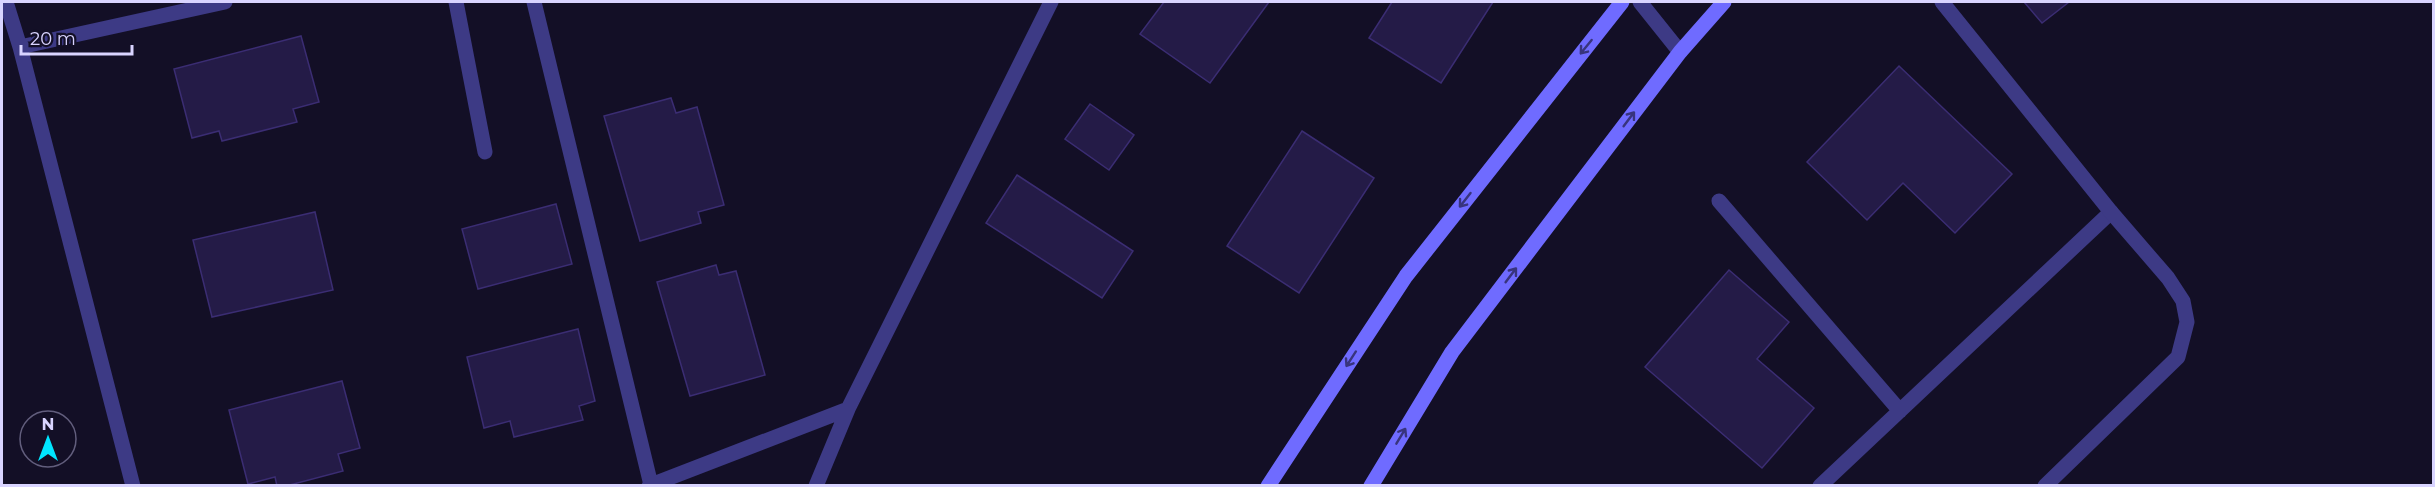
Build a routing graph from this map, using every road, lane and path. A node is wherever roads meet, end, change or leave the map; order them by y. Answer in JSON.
{"nodes":[{"id":1,"x":6,"y":2,"type":"edge"},
{"id":2,"x":225,"y":2,"type":"edge"},
{"id":3,"x":456,"y":2,"type":"edge"},
{"id":4,"x":534,"y":2,"type":"edge"},
{"id":5,"x":1051,"y":2,"type":"edge"},
{"id":6,"x":1622,"y":2,"type":"edge"},
{"id":7,"x":1640,"y":2,"type":"edge"},
{"id":8,"x":1724,"y":2,"type":"edge"},
{"id":9,"x":1942,"y":2,"type":"edge"},
{"id":10,"x":20,"y":47,"type":"junction"},
{"id":11,"x":1680,"y":52,"type":"junction"},
{"id":12,"x":485,"y":152,"type":"dead end"},
{"id":13,"x":1719,"y":201,"type":"dead end"},
{"id":14,"x":2111,"y":212,"type":"junction"},
{"id":15,"x":848,"y":409,"type":"junction"},
{"id":16,"x":1900,"y":411,"type":"junction"},
{"id":17,"x":650,"y":485,"type":"edge"},
{"id":18,"x":133,"y":486,"type":"edge"},
{"id":19,"x":816,"y":486,"type":"edge"},
{"id":20,"x":1268,"y":486,"type":"edge"},
{"id":21,"x":1371,"y":486,"type":"edge"},
{"id":22,"x":1820,"y":486,"type":"edge"},
{"id":23,"x":2046,"y":486,"type":"edge"}],
"edges":[{"from":1,"to":10,"type":"street"},
{"from":2,"to":10,"type":"street"},
{"from":3,"to":12,"type":"street"},
{"from":4,"to":17,"type":"street"},
{"from":5,"to":15,"type":"street"},
{"from":6,"to":20,"type":"main road","one_way":true},
{"from":7,"to":11,"type":"street"},
{"from":8,"to":11,"type":"main road"},
{"from":9,"to":14,"type":"street"},
{"from":10,"to":18,"type":"street"},
{"from":21,"to":11,"type":"main road","one_way":true},
{"from":13,"to":16,"type":"street"},
{"from":14,"to":16,"type":"street"},
{"from":14,"to":23,"type":"street"},
{"from":15,"to":17,"type":"street"},
{"from":15,"to":19,"type":"street"},
{"from":16,"to":22,"type":"street"}]}
